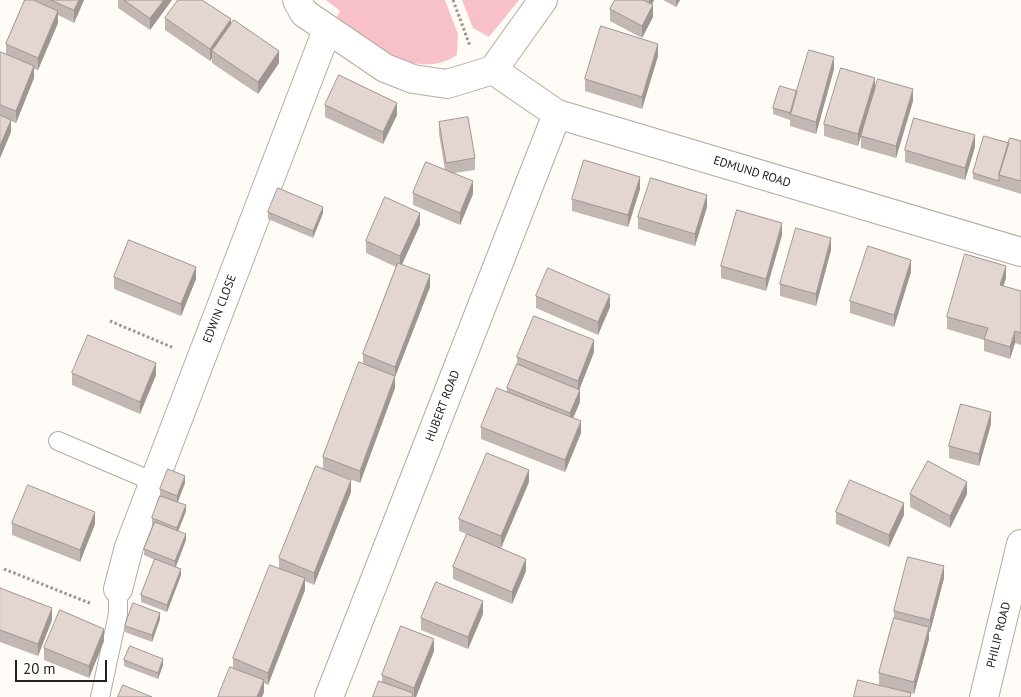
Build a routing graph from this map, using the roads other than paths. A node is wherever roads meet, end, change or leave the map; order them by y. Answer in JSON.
{"nodes":[{"id":1,"x":296,"y":0,"type":"edge"},
{"id":2,"x":543,"y":0,"type":"edge"},
{"id":3,"x":328,"y":30,"type":"junction"},
{"id":4,"x":493,"y":70,"type":"junction"},
{"id":5,"x":557,"y":114,"type":"junction"},
{"id":6,"x":1021,"y":252,"type":"edge"},
{"id":7,"x":58,"y":441,"type":"dead end"},
{"id":8,"x":154,"y":482,"type":"junction"},
{"id":9,"x":1021,"y":544,"type":"edge"},
{"id":10,"x":118,"y":601,"type":"joint"},
{"id":11,"x":100,"y":697,"type":"edge"},
{"id":12,"x":329,"y":697,"type":"edge"},
{"id":13,"x":984,"y":697,"type":"edge"}],
"edges":[{"from":1,"to":3,"type":"street"},
{"from":2,"to":4,"type":"street"},
{"from":3,"to":4,"type":"street"},
{"from":3,"to":8,"type":"street","name":"EDWIN CLOSE"},
{"from":4,"to":5,"type":"street","name":"EDMUND ROAD"},
{"from":5,"to":6,"type":"street","name":"EDMUND ROAD"},
{"from":5,"to":12,"type":"street","name":"HUBERT ROAD"},
{"from":7,"to":8,"type":"lane"},
{"from":8,"to":10,"type":"street","name":"EDWIN CLOSE"},
{"from":9,"to":13,"type":"street","name":"PHILIP ROAD"},
{"from":10,"to":11,"type":"lane"}]}
